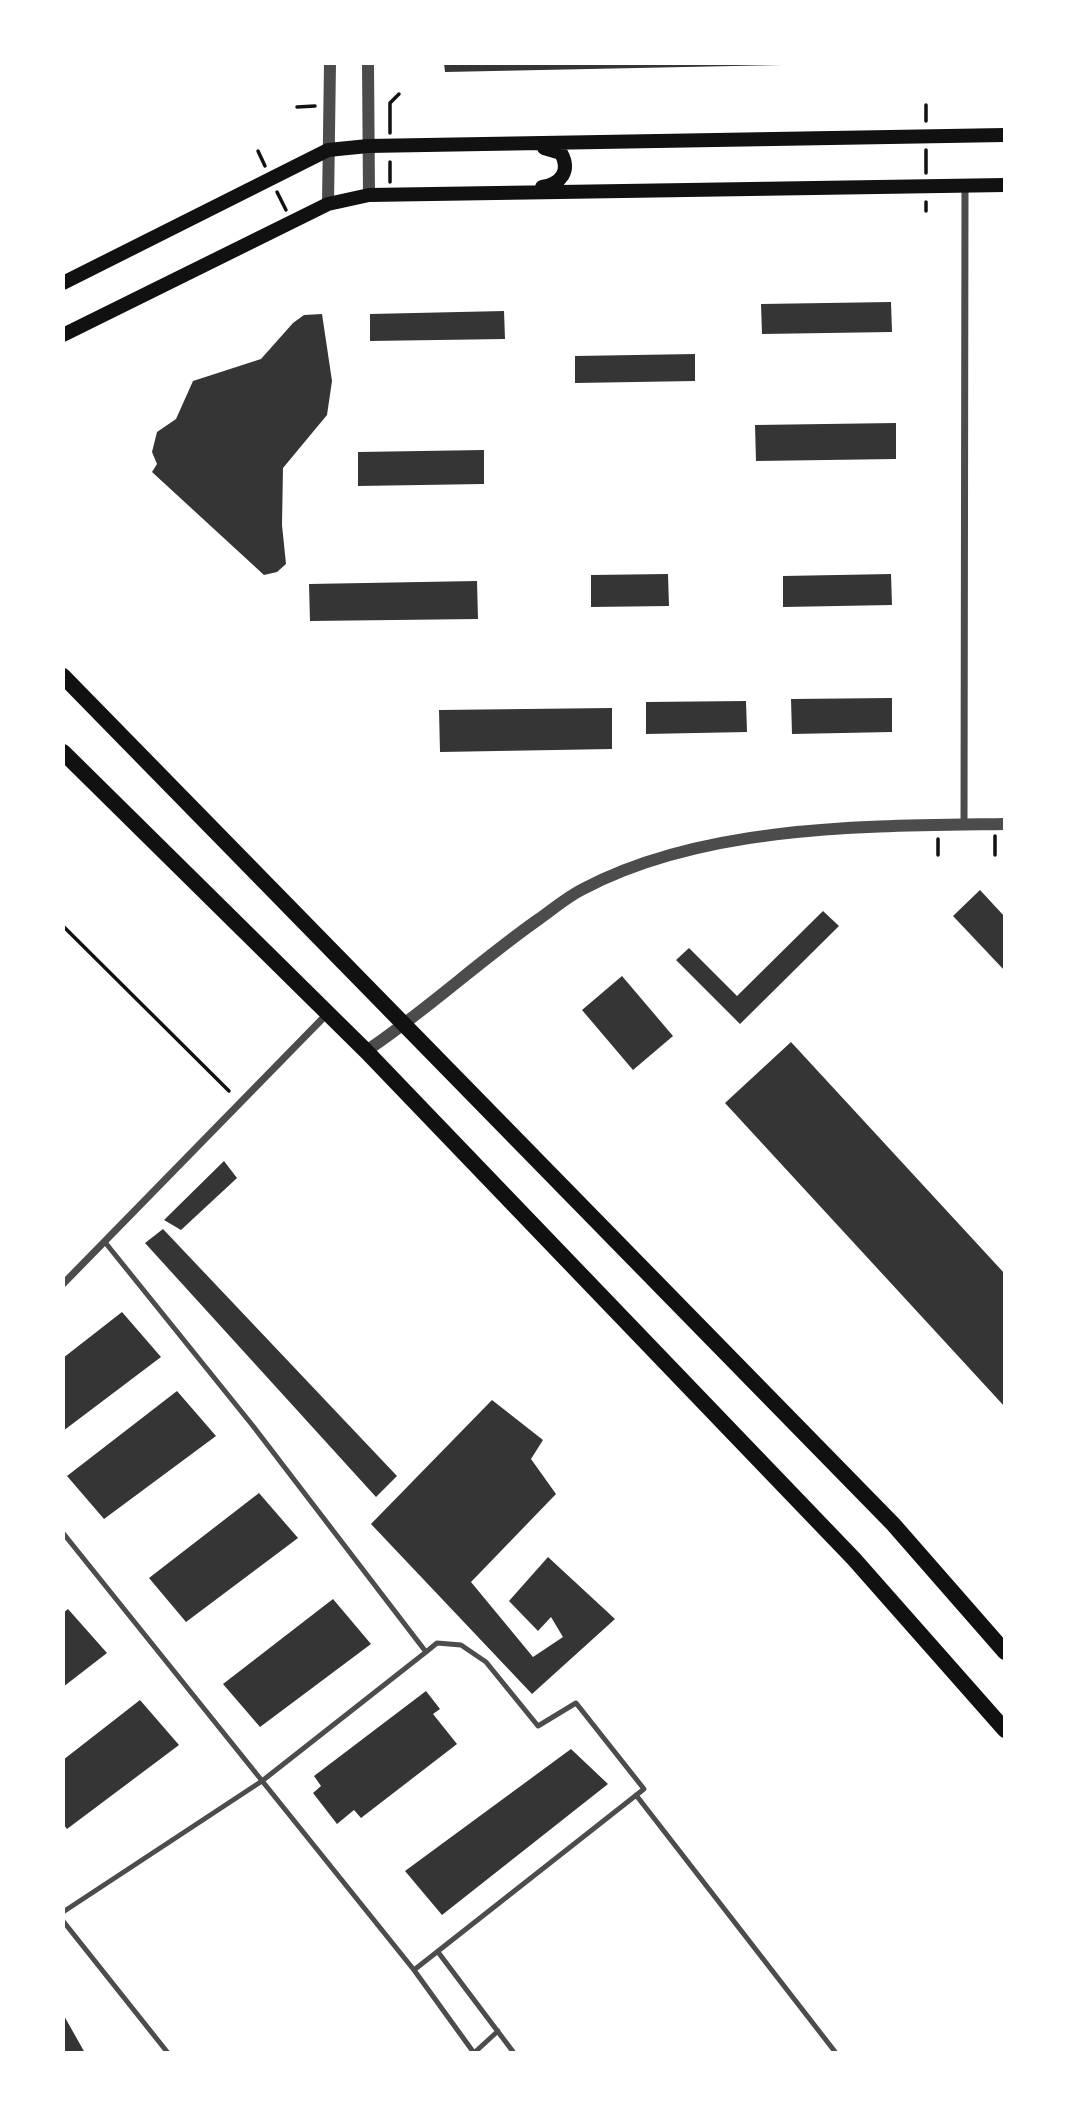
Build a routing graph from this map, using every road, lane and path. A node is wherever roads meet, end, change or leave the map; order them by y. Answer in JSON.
{"nodes":[{"id":1,"x":330,"y":63,"type":"edge"},
{"id":2,"x":368,"y":63,"type":"edge"},
{"id":3,"x":926,"y":105,"type":"dead end"},
{"id":4,"x":926,"y":132,"type":"dead end"},
{"id":5,"x":1005,"y":135,"type":"edge"},
{"id":6,"x":503,"y":144,"type":"junction"},
{"id":7,"x":926,"y":145,"type":"dead end"},
{"id":8,"x":368,"y":146,"type":"junction"},
{"id":9,"x":328,"y":150,"type":"junction"},
{"id":10,"x":926,"y":184,"type":"dead end"},
{"id":11,"x":965,"y":186,"type":"junction"},
{"id":12,"x":1005,"y":186,"type":"edge"},
{"id":13,"x":510,"y":193,"type":"junction"},
{"id":14,"x":369,"y":195,"type":"junction"},
{"id":15,"x":926,"y":198,"type":"dead end"},
{"id":16,"x":328,"y":205,"type":"junction"},
{"id":17,"x":926,"y":211,"type":"dead end"},
{"id":18,"x":63,"y":283,"type":"edge"},
{"id":19,"x":63,"y":335,"type":"edge"},
{"id":20,"x":63,"y":676,"type":"edge"},
{"id":21,"x":63,"y":752,"type":"edge"},
{"id":22,"x":964,"y":824,"type":"junction"},
{"id":23,"x":1005,"y":824,"type":"edge"},
{"id":24,"x":63,"y":926,"type":"edge"},
{"id":25,"x":327,"y":1013,"type":"junction"},
{"id":26,"x":405,"y":1025,"type":"junction"},
{"id":27,"x":366,"y":1051,"type":"junction"},
{"id":28,"x":229,"y":1091,"type":"dead end"},
{"id":29,"x":104,"y":1241,"type":"junction"},
{"id":30,"x":63,"y":1284,"type":"edge"},
{"id":31,"x":63,"y":1533,"type":"edge"},
{"id":32,"x":426,"y":1652,"type":"junction"},
{"id":33,"x":1005,"y":1652,"type":"edge"},
{"id":34,"x":1005,"y":1730,"type":"edge"},
{"id":35,"x":262,"y":1780,"type":"junction"},
{"id":36,"x":636,"y":1795,"type":"junction"},
{"id":37,"x":63,"y":1912,"type":"edge"},
{"id":38,"x":63,"y":1921,"type":"edge"},
{"id":39,"x":438,"y":1952,"type":"junction"},
{"id":40,"x":414,"y":1970,"type":"junction"},
{"id":41,"x":498,"y":2031,"type":"junction"},
{"id":42,"x":168,"y":2053,"type":"edge"},
{"id":43,"x":474,"y":2053,"type":"edge"},
{"id":44,"x":514,"y":2053,"type":"edge"},
{"id":45,"x":836,"y":2053,"type":"edge"}],
"edges":[{"from":1,"to":9,"type":"street"},
{"from":2,"to":8,"type":"street"},
{"from":3,"to":4,"type":"path"},
{"from":5,"to":6,"type":"main road"},
{"from":6,"to":8,"type":"main road"},
{"from":6,"to":13,"type":"main road"},
{"from":7,"to":10,"type":"path"},
{"from":8,"to":9,"type":"main road"},
{"from":8,"to":14,"type":"street"},
{"from":9,"to":16,"type":"street"},
{"from":9,"to":18,"type":"main road"},
{"from":11,"to":12,"type":"main road"},
{"from":11,"to":13,"type":"main road"},
{"from":11,"to":22,"type":"street"},
{"from":13,"to":14,"type":"main road"},
{"from":14,"to":16,"type":"main road"},
{"from":15,"to":17,"type":"path"},
{"from":16,"to":19,"type":"main road"},
{"from":20,"to":26,"type":"main road"},
{"from":21,"to":25,"type":"main road"},
{"from":22,"to":23,"type":"street"},
{"from":22,"to":26,"type":"street"},
{"from":24,"to":28,"type":"path"},
{"from":25,"to":27,"type":"main road"},
{"from":25,"to":29,"type":"street"},
{"from":26,"to":27,"type":"street"},
{"from":26,"to":33,"type":"main road"},
{"from":27,"to":34,"type":"main road"},
{"from":29,"to":30,"type":"street"},
{"from":29,"to":32,"type":"lane"},
{"from":31,"to":35,"type":"lane"},
{"from":32,"to":35,"type":"lane"},
{"from":32,"to":36,"type":"lane"},
{"from":35,"to":37,"type":"lane"},
{"from":35,"to":40,"type":"lane"},
{"from":36,"to":39,"type":"lane"},
{"from":36,"to":45,"type":"lane"},
{"from":38,"to":42,"type":"lane"},
{"from":39,"to":40,"type":"lane"},
{"from":39,"to":41,"type":"lane"},
{"from":40,"to":43,"type":"lane"},
{"from":41,"to":43,"type":"lane"},
{"from":41,"to":44,"type":"lane"}]}
